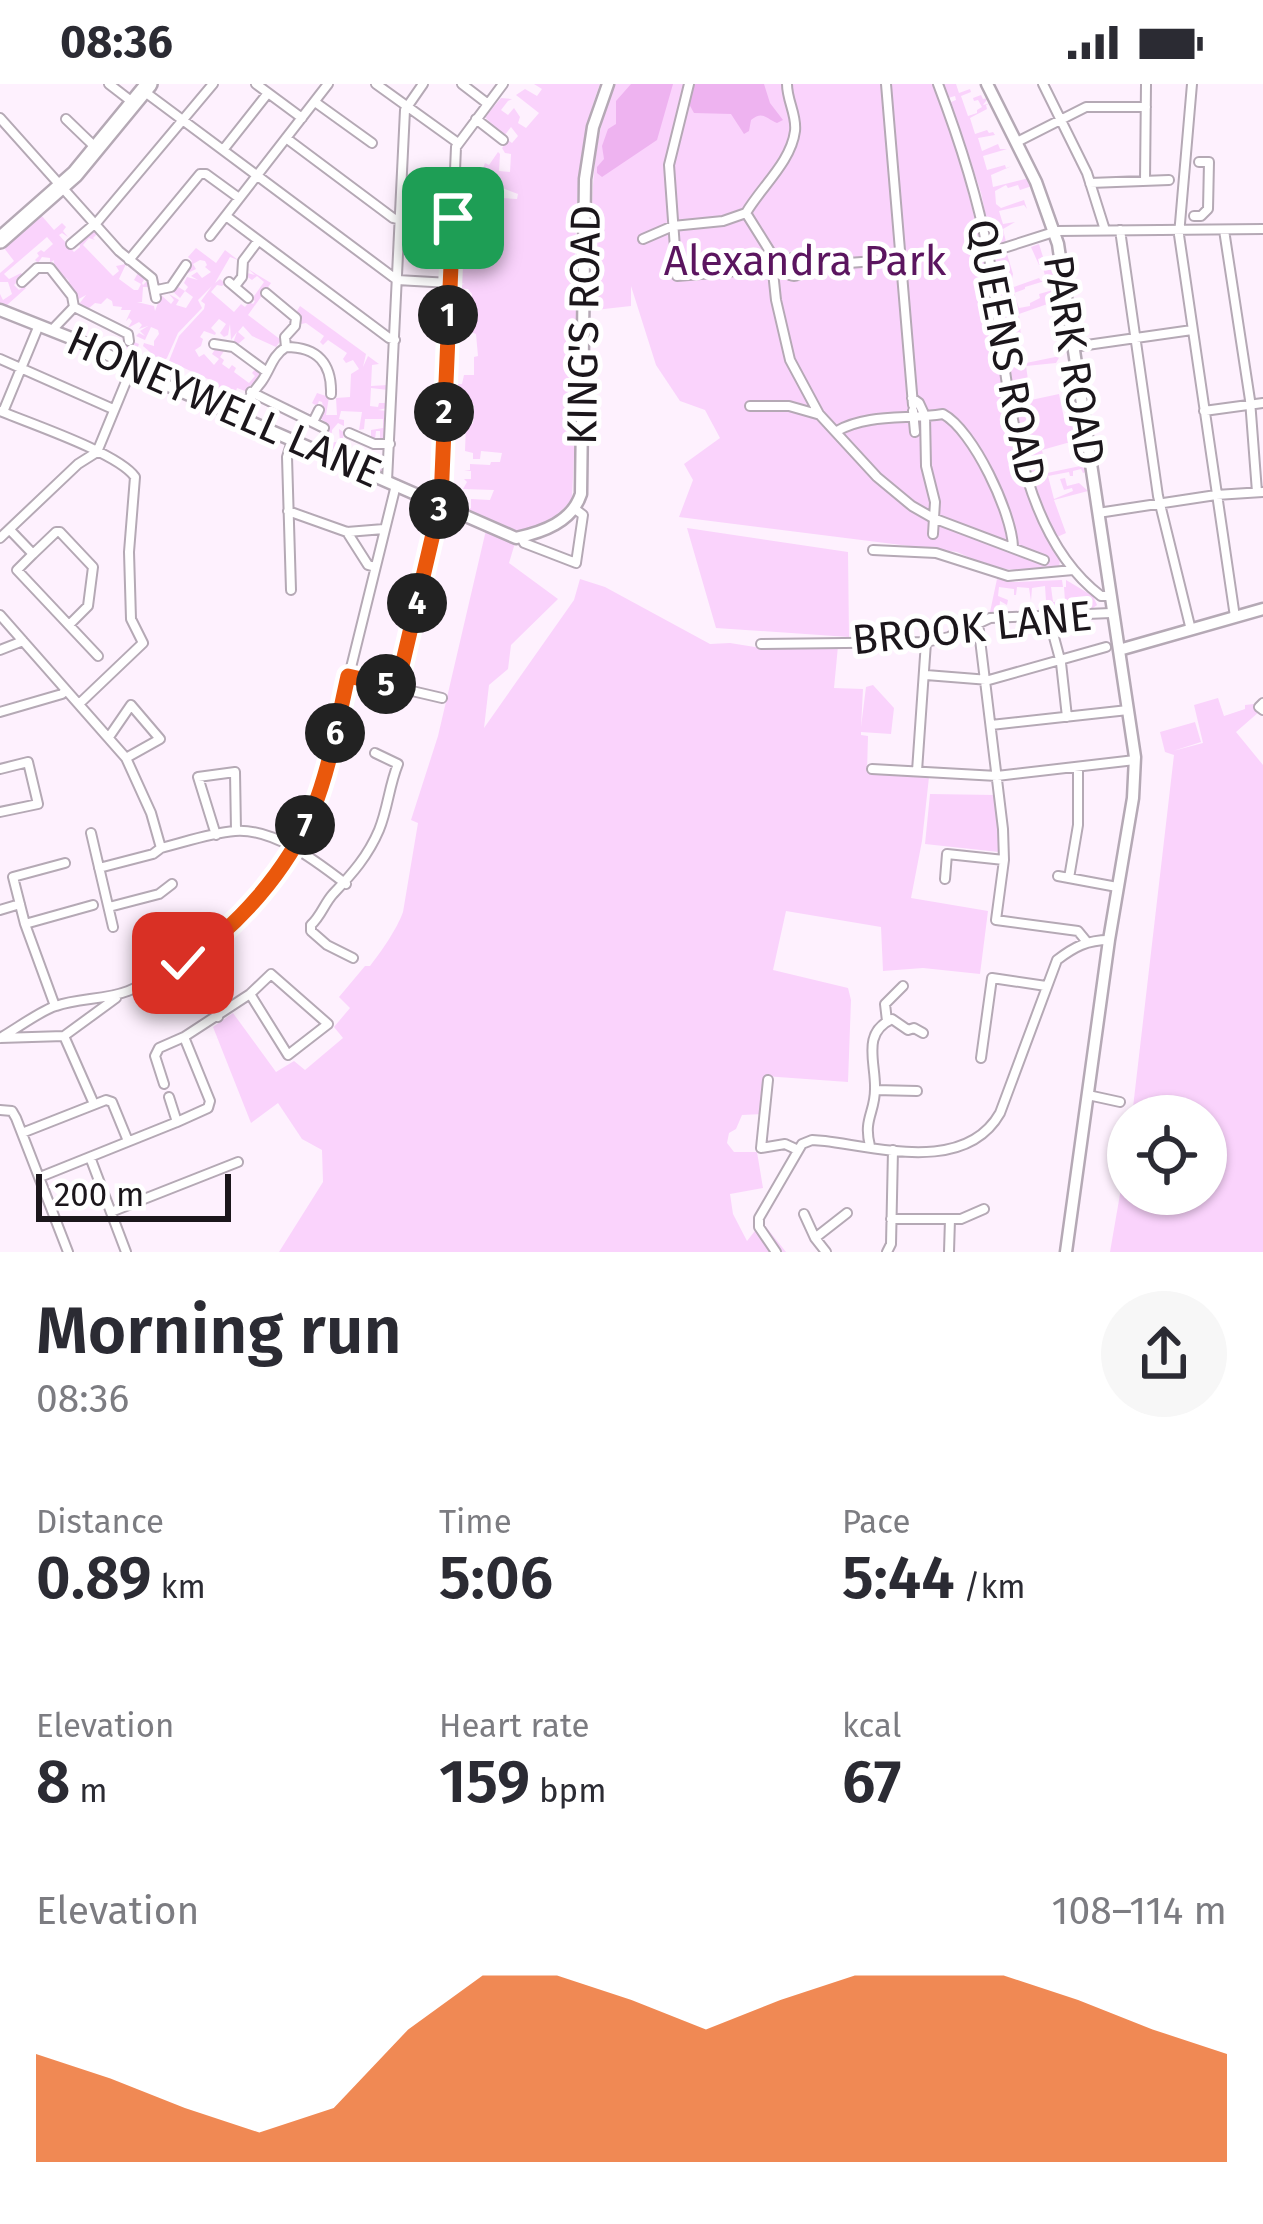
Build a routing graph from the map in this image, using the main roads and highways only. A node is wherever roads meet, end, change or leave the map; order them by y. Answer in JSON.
{"nodes":[{"id":1,"x":142,"y":93,"type":"edge"},
{"id":2,"x":0,"y":239,"type":"edge"}],
"edges":[{"from":1,"to":2,"type":"highway"}]}
